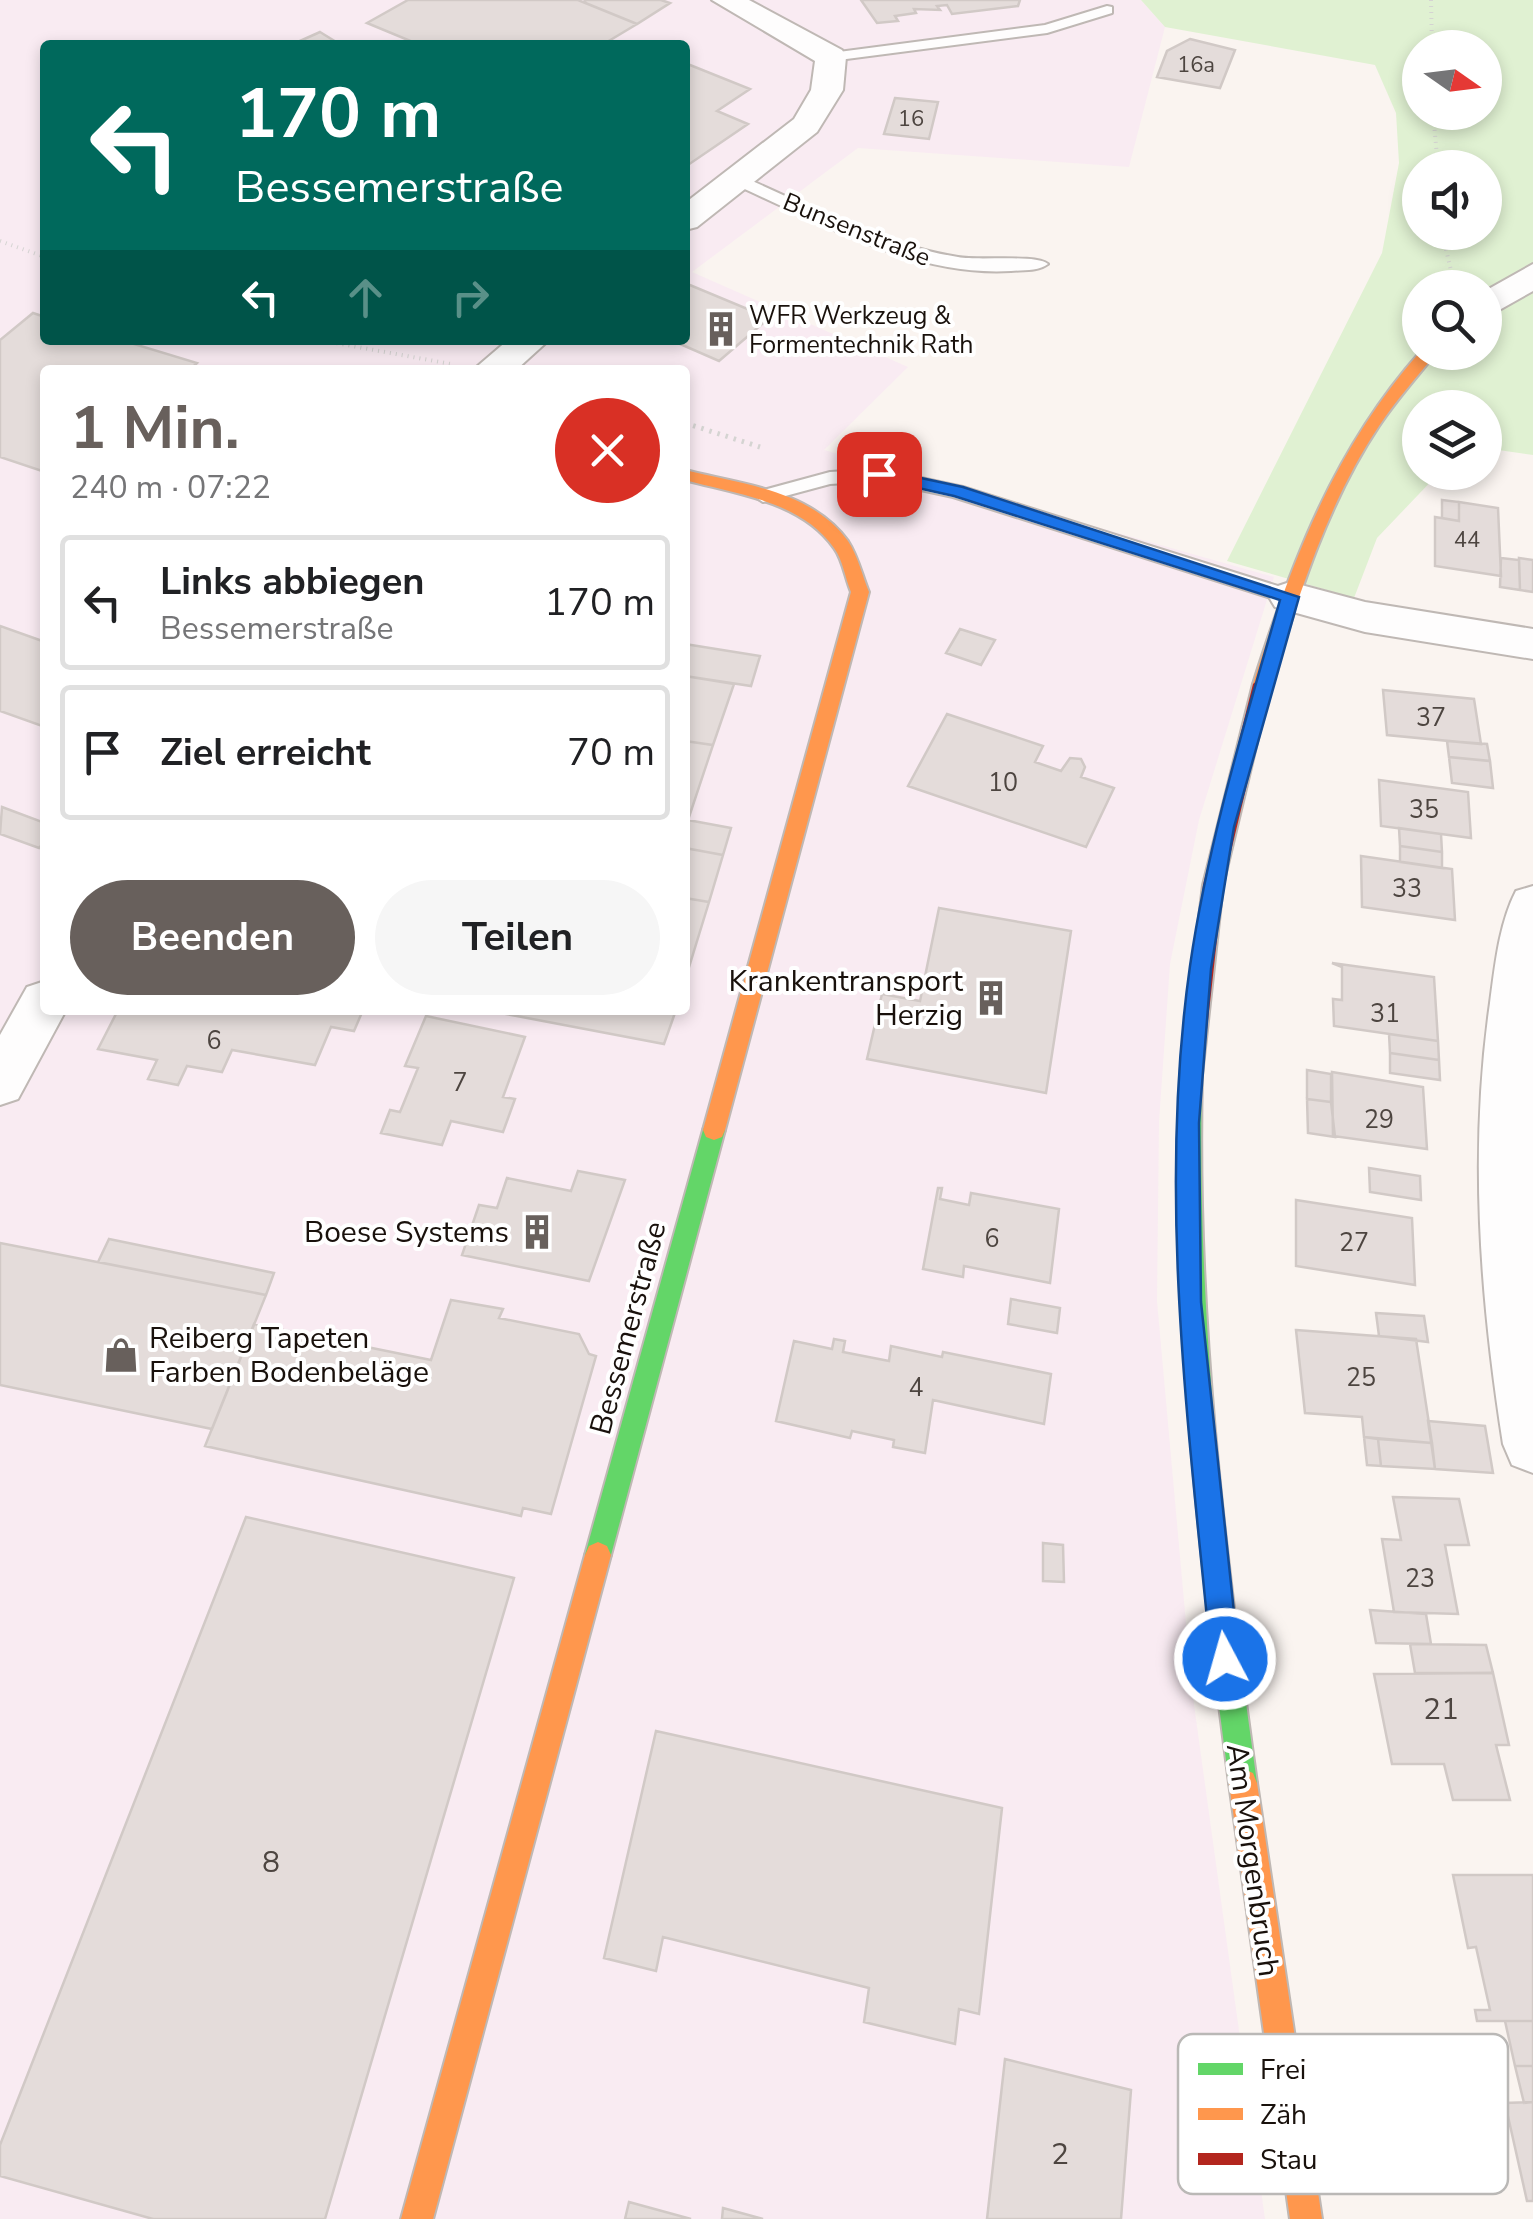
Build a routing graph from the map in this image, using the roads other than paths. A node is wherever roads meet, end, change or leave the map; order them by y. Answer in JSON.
{"nodes":[{"id":1,"x":727,"y":0,"type":"edge"},
{"id":2,"x":1107,"y":10,"type":"dead end"},
{"id":3,"x":831,"y":57,"type":"junction"},
{"id":4,"x":737,"y":180,"type":"junction"},
{"id":5,"x":690,"y":216,"type":"edge"},
{"id":6,"x":1040,"y":264,"type":"dead end"},
{"id":7,"x":1533,"y":275,"type":"edge"},
{"id":8,"x":1502,"y":296,"type":"edge"},
{"id":9,"x":521,"y":345,"type":"edge"},
{"id":10,"x":482,"y":365,"type":"edge"},
{"id":11,"x":1413,"y":370,"type":"edge"},
{"id":12,"x":690,"y":476,"type":"edge"},
{"id":13,"x":763,"y":496,"type":"junction"},
{"id":14,"x":1290,"y":597,"type":"junction"},
{"id":15,"x":1533,"y":644,"type":"edge"},
{"id":16,"x":1533,"y":905,"type":"edge"},
{"id":17,"x":40,"y":1009,"type":"edge"},
{"id":18,"x":7,"y":1057,"type":"edge"},
{"id":19,"x":1521,"y":1064,"type":"edge"},
{"id":20,"x":1533,"y":1444,"type":"edge"},
{"id":21,"x":1279,"y":2034,"type":"edge"},
{"id":22,"x":1302,"y":2194,"type":"edge"},
{"id":23,"x":417,"y":2219,"type":"edge"},
{"id":24,"x":1306,"y":2219,"type":"edge"}],
"edges":[{"from":1,"to":3,"type":"street"},
{"from":2,"to":3,"type":"lane"},
{"from":3,"to":4,"type":"street","name":"Bunsenstraße"},
{"from":4,"to":5,"type":"street","name":"Bunsenstraße"},
{"from":4,"to":6,"type":"lane","name":"Bunsenstraße"},
{"from":7,"to":8,"type":"street"},
{"from":9,"to":10,"type":"street"},
{"from":11,"to":14,"type":"street","name":"Am Morgenbruch"},
{"from":12,"to":13,"type":"street","name":"Bessemerstraße"},
{"from":13,"to":14,"type":"lane"},
{"from":13,"to":23,"type":"street","name":"Bessemerstraße"},
{"from":14,"to":15,"type":"street"},
{"from":14,"to":21,"type":"street","name":"Am Morgenbruch"},
{"from":16,"to":19,"type":"street"},
{"from":17,"to":18,"type":"street"},
{"from":19,"to":20,"type":"street"},
{"from":22,"to":24,"type":"street","name":"Am Morgenbruch"}]}
